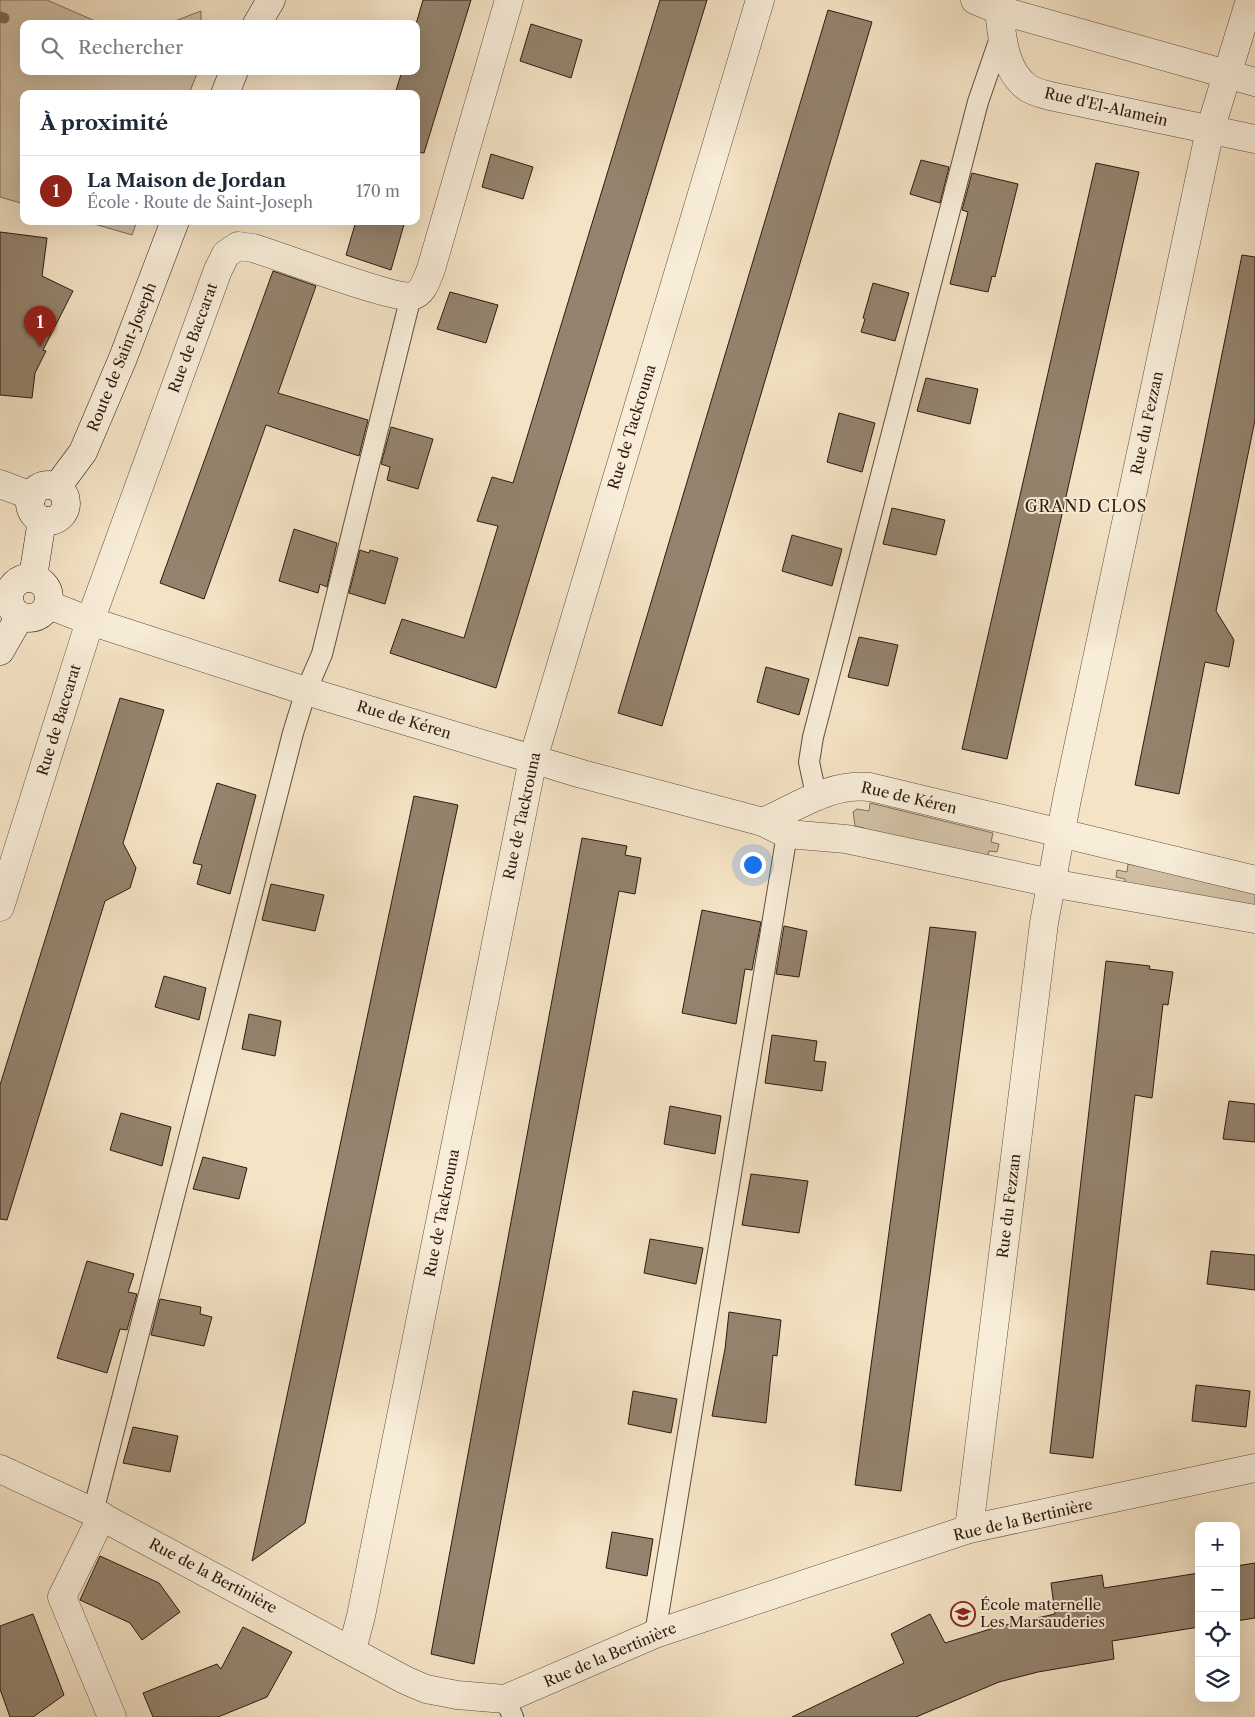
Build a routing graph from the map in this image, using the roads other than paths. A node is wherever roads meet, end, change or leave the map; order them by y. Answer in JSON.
{"nodes":[{"id":1,"x":271,"y":0,"type":"edge"},
{"id":2,"x":509,"y":0,"type":"edge"},
{"id":3,"x":760,"y":0,"type":"edge"},
{"id":4,"x":1250,"y":0,"type":"edge"},
{"id":5,"x":992,"y":15,"type":"edge"},
{"id":6,"x":259,"y":20,"type":"edge"},
{"id":7,"x":232,"y":75,"type":"edge"},
{"id":8,"x":1228,"y":75,"type":"junction"},
{"id":9,"x":1255,"y":82,"type":"edge"},
{"id":10,"x":227,"y":90,"type":"edge"},
{"id":11,"x":1210,"y":130,"type":"junction"},
{"id":12,"x":1255,"y":139,"type":"edge"},
{"id":13,"x":173,"y":225,"type":"edge"},
{"id":14,"x":411,"y":296,"type":"junction"},
{"id":15,"x":0,"y":484,"type":"edge"},
{"id":16,"x":37,"y":508,"type":"junction"},
{"id":17,"x":33,"y":577,"type":"junction"},
{"id":18,"x":49,"y":605,"type":"junction"},
{"id":19,"x":20,"y":616,"type":"junction"},
{"id":20,"x":90,"y":621,"type":"junction"},
{"id":21,"x":0,"y":651,"type":"edge"},
{"id":22,"x":306,"y":691,"type":"junction"},
{"id":23,"x":533,"y":759,"type":"junction"},
{"id":24,"x":816,"y":795,"type":"junction"},
{"id":25,"x":775,"y":828,"type":"junction"},
{"id":26,"x":1061,"y":834,"type":"junction"},
{"id":27,"x":1255,"y":880,"type":"edge"},
{"id":28,"x":1052,"y":883,"type":"junction"},
{"id":29,"x":0,"y":907,"type":"edge"},
{"id":30,"x":1255,"y":919,"type":"edge"},
{"id":31,"x":1255,"y":1468,"type":"edge"},
{"id":32,"x":0,"y":1469,"type":"edge"},
{"id":33,"x":98,"y":1514,"type":"junction"},
{"id":34,"x":969,"y":1529,"type":"junction"},
{"id":35,"x":656,"y":1634,"type":"junction"},
{"id":36,"x":352,"y":1650,"type":"junction"},
{"id":37,"x":509,"y":1708,"type":"edge"},
{"id":38,"x":112,"y":1717,"type":"edge"}],
"edges":[{"from":1,"to":6,"type":"street"},
{"from":2,"to":14,"type":"street"},
{"from":3,"to":23,"type":"street","name":"Rue de Tackrouna"},
{"from":4,"to":8,"type":"street"},
{"from":5,"to":8,"type":"street"},
{"from":5,"to":11,"type":"street","name":"Rue d'El-Alamein"},
{"from":5,"to":24,"type":"lane"},
{"from":7,"to":10,"type":"street"},
{"from":8,"to":9,"type":"street"},
{"from":8,"to":11,"type":"street"},
{"from":11,"to":12,"type":"street","name":"Rue d'El-Alamein"},
{"from":11,"to":26,"type":"street","name":"Rue du Fezzan"},
{"from":13,"to":16,"type":"street","name":"Route de Saint-Joseph"},
{"from":14,"to":20,"type":"street","name":"Rue de Baccarat"},
{"from":14,"to":22,"type":"lane"},
{"from":15,"to":16,"type":"street"},
{"from":16,"to":17,"type":"street"},
{"from":17,"to":18,"type":"street"},
{"from":17,"to":19,"type":"street"},
{"from":18,"to":19,"type":"street"},
{"from":18,"to":20,"type":"street","name":"Rue de Kéren"},
{"from":19,"to":21,"type":"street"},
{"from":20,"to":22,"type":"street","name":"Rue de Kéren"},
{"from":20,"to":29,"type":"street","name":"Rue de Baccarat"},
{"from":22,"to":23,"type":"street","name":"Rue de Kéren"},
{"from":22,"to":33,"type":"lane"},
{"from":23,"to":25,"type":"street","name":"Rue de Kéren"},
{"from":23,"to":36,"type":"street","name":"Rue de Tackrouna"},
{"from":24,"to":25,"type":"street","name":"Rue de Kéren"},
{"from":24,"to":26,"type":"street","name":"Rue de Kéren"},
{"from":25,"to":28,"type":"street","name":"Rue de Kéren"},
{"from":25,"to":35,"type":"lane"},
{"from":26,"to":27,"type":"street","name":"Rue de Kéren"},
{"from":26,"to":28,"type":"street"},
{"from":28,"to":30,"type":"street","name":"Rue de Kéren"},
{"from":28,"to":34,"type":"street","name":"Rue du Fezzan"},
{"from":31,"to":34,"type":"street","name":"Rue de la Bertinière"},
{"from":32,"to":33,"type":"street","name":"Rue de la Bertinière"},
{"from":33,"to":36,"type":"street","name":"Rue de la Bertinière"},
{"from":33,"to":38,"type":"street"},
{"from":34,"to":35,"type":"street","name":"Rue de la Bertinière"},
{"from":35,"to":37,"type":"street","name":"Rue de la Bertinière"},
{"from":36,"to":37,"type":"street","name":"Rue de la Bertinière"}]}
